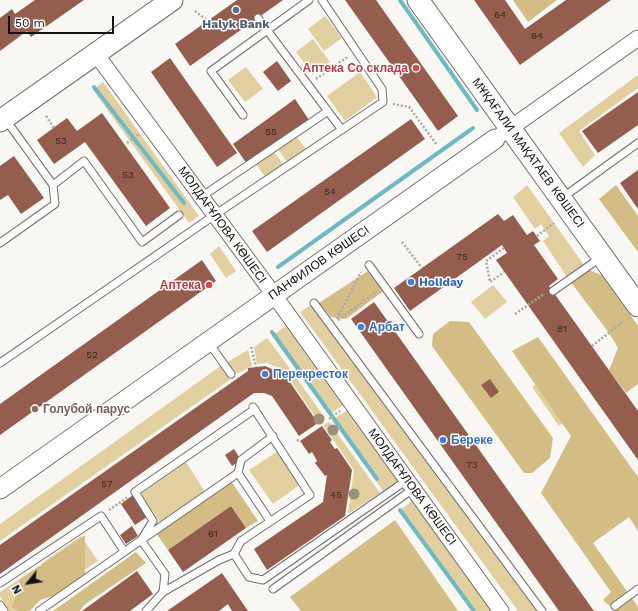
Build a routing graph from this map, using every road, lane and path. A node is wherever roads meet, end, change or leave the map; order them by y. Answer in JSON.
{"nodes":[{"id":1,"x":172,"y":0,"type":"edge"},
{"id":2,"x":309,"y":0,"type":"edge"},
{"id":3,"x":322,"y":0,"type":"edge"},
{"id":4,"x":418,"y":0,"type":"edge"},
{"id":5,"x":195,"y":11,"type":"dead end"},
{"id":6,"x":258,"y":18,"type":"dead end"},
{"id":7,"x":208,"y":21,"type":"dead end"},
{"id":8,"x":266,"y":30,"type":"junction"},
{"id":9,"x":638,"y":38,"type":"edge"},
{"id":10,"x":356,"y":51,"type":"junction"},
{"id":11,"x":96,"y":54,"type":"junction"},
{"id":12,"x":308,"y":85,"type":"junction"},
{"id":13,"x":382,"y":102,"type":"junction"},
{"id":14,"x":328,"y":111,"type":"junction"},
{"id":15,"x":243,"y":115,"type":"dead end"},
{"id":16,"x":46,"y":116,"type":"dead end"},
{"id":17,"x":2,"y":120,"type":"edge"},
{"id":18,"x":54,"y":128,"type":"dead end"},
{"id":19,"x":342,"y":130,"type":"junction"},
{"id":20,"x":502,"y":133,"type":"junction"},
{"id":21,"x":638,"y":143,"type":"edge"},
{"id":22,"x":438,"y":145,"type":"dead end"},
{"id":23,"x":53,"y":185,"type":"junction"},
{"id":24,"x":202,"y":197,"type":"junction"},
{"id":25,"x":561,"y":199,"type":"junction"},
{"id":26,"x":180,"y":215,"type":"dead end"},
{"id":27,"x":215,"y":215,"type":"junction"},
{"id":28,"x":554,"y":223,"type":"dead end"},
{"id":29,"x":537,"y":236,"type":"dead end"},
{"id":30,"x":402,"y":242,"type":"dead end"},
{"id":31,"x":0,"y":243,"type":"edge"},
{"id":32,"x":504,"y":248,"type":"dead end"},
{"id":33,"x":602,"y":256,"type":"junction"},
{"id":34,"x":370,"y":265,"type":"dead end"},
{"id":35,"x":422,"y":268,"type":"dead end"},
{"id":36,"x":362,"y":270,"type":"dead end"},
{"id":37,"x":504,"y":272,"type":"dead end"},
{"id":38,"x":384,"y":286,"type":"junction"},
{"id":39,"x":553,"y":291,"type":"dead end"},
{"id":40,"x":274,"y":295,"type":"junction"},
{"id":41,"x":314,"y":303,"type":"dead end"},
{"id":42,"x":631,"y":313,"type":"edge"},
{"id":43,"x":419,"y":334,"type":"dead end"},
{"id":44,"x":208,"y":341,"type":"junction"},
{"id":45,"x":592,"y":346,"type":"dead end"},
{"id":46,"x":251,"y":347,"type":"dead end"},
{"id":47,"x":0,"y":363,"type":"edge"},
{"id":48,"x":256,"y":367,"type":"dead end"},
{"id":49,"x":231,"y":374,"type":"dead end"},
{"id":50,"x":273,"y":436,"type":"junction"},
{"id":51,"x":238,"y":473,"type":"junction"},
{"id":52,"x":410,"y":485,"type":"junction"},
{"id":53,"x":0,"y":489,"type":"edge"},
{"id":54,"x":135,"y":492,"type":"junction"},
{"id":55,"x":101,"y":516,"type":"junction"},
{"id":56,"x":270,"y":521,"type":"junction"},
{"id":57,"x":141,"y":540,"type":"junction"},
{"id":58,"x":124,"y":551,"type":"junction"},
{"id":59,"x":234,"y":554,"type":"junction"},
{"id":60,"x":0,"y":583,"type":"edge"},
{"id":61,"x":273,"y":589,"type":"dead end"},
{"id":62,"x":638,"y":589,"type":"edge"},
{"id":63,"x":163,"y":592,"type":"junction"},
{"id":64,"x":0,"y":605,"type":"edge"},
{"id":65,"x":615,"y":606,"type":"dead end"},
{"id":66,"x":4,"y":611,"type":"edge"},
{"id":67,"x":39,"y":611,"type":"edge"},
{"id":68,"x":146,"y":611,"type":"edge"},
{"id":69,"x":501,"y":611,"type":"edge"},
{"id":70,"x":542,"y":611,"type":"edge"}],
"edges":[{"from":1,"to":11,"type":"main road"},
{"from":2,"to":8,"type":"lane"},
{"from":3,"to":10,"type":"lane"},
{"from":4,"to":20,"type":"main road","name":"МҰҚАҒАЛИ МАҚАТАЕВ КӨШЕСІ"},
{"from":5,"to":7,"type":"path"},
{"from":6,"to":8,"type":"lane"},
{"from":8,"to":12,"type":"lane"},
{"from":8,"to":15,"type":"lane"},
{"from":9,"to":20,"type":"street","name":"ПАНФИЛОВ КӨШЕСІ"},
{"from":10,"to":12,"type":"path"},
{"from":10,"to":13,"type":"lane"},
{"from":11,"to":17,"type":"main road"},
{"from":11,"to":24,"type":"street","name":"МОЛДАҒҰЛОВА КӨШЕСІ"},
{"from":12,"to":14,"type":"lane"},
{"from":13,"to":19,"type":"lane"},
{"from":13,"to":22,"type":"path"},
{"from":14,"to":19,"type":"lane"},
{"from":14,"to":24,"type":"lane"},
{"from":16,"to":18,"type":"path"},
{"from":17,"to":23,"type":"lane"},
{"from":19,"to":27,"type":"lane"},
{"from":20,"to":25,"type":"main road","name":"МҰҚАҒАЛИ МАҚАТАЕВ КӨШЕСІ"},
{"from":20,"to":40,"type":"street","name":"ПАНФИЛОВ КӨШЕСІ"},
{"from":21,"to":25,"type":"lane"},
{"from":23,"to":26,"type":"lane"},
{"from":23,"to":31,"type":"lane"},
{"from":24,"to":27,"type":"street","name":"МОЛДАҒҰЛОВА КӨШЕСІ"},
{"from":25,"to":33,"type":"main road","name":"МҰҚАҒАЛИ МАҚАТАЕВ КӨШЕСІ"},
{"from":27,"to":40,"type":"street","name":"МОЛДАҒҰЛОВА КӨШЕСІ"},
{"from":27,"to":47,"type":"lane"},
{"from":28,"to":29,"type":"path"},
{"from":30,"to":35,"type":"path"},
{"from":32,"to":37,"type":"path"},
{"from":33,"to":39,"type":"lane"},
{"from":33,"to":42,"type":"main road","name":"МҰҚАҒАЛИ МАҚАТАЕВ КӨШЕСІ"},
{"from":34,"to":38,"type":"lane"},
{"from":36,"to":38,"type":"path"},
{"from":38,"to":43,"type":"lane"},
{"from":40,"to":44,"type":"street","name":"ПАНФИЛОВ КӨШЕСІ"},
{"from":40,"to":52,"type":"street","name":"МОЛДАҒҰЛОВА КӨШЕСІ"},
{"from":41,"to":70,"type":"lane"},
{"from":42,"to":45,"type":"path"},
{"from":44,"to":49,"type":"lane"},
{"from":44,"to":53,"type":"street","name":"ПАНФИЛОВ КӨШЕСІ"},
{"from":46,"to":48,"type":"path"},
{"from":50,"to":51,"type":"lane"},
{"from":50,"to":54,"type":"lane"},
{"from":50,"to":56,"type":"lane"},
{"from":51,"to":56,"type":"lane"},
{"from":51,"to":57,"type":"lane"},
{"from":52,"to":59,"type":"lane"},
{"from":52,"to":61,"type":"lane"},
{"from":52,"to":69,"type":"street","name":"МОЛДАҒҰЛОВА КӨШЕСІ"},
{"from":54,"to":55,"type":"path"},
{"from":54,"to":57,"type":"lane"},
{"from":55,"to":58,"type":"lane"},
{"from":55,"to":60,"type":"lane"},
{"from":56,"to":59,"type":"lane"},
{"from":57,"to":58,"type":"lane"},
{"from":57,"to":63,"type":"lane"},
{"from":58,"to":67,"type":"lane"},
{"from":59,"to":63,"type":"lane"},
{"from":62,"to":65,"type":"lane"},
{"from":63,"to":68,"type":"lane"},
{"from":64,"to":66,"type":"lane"}]}
